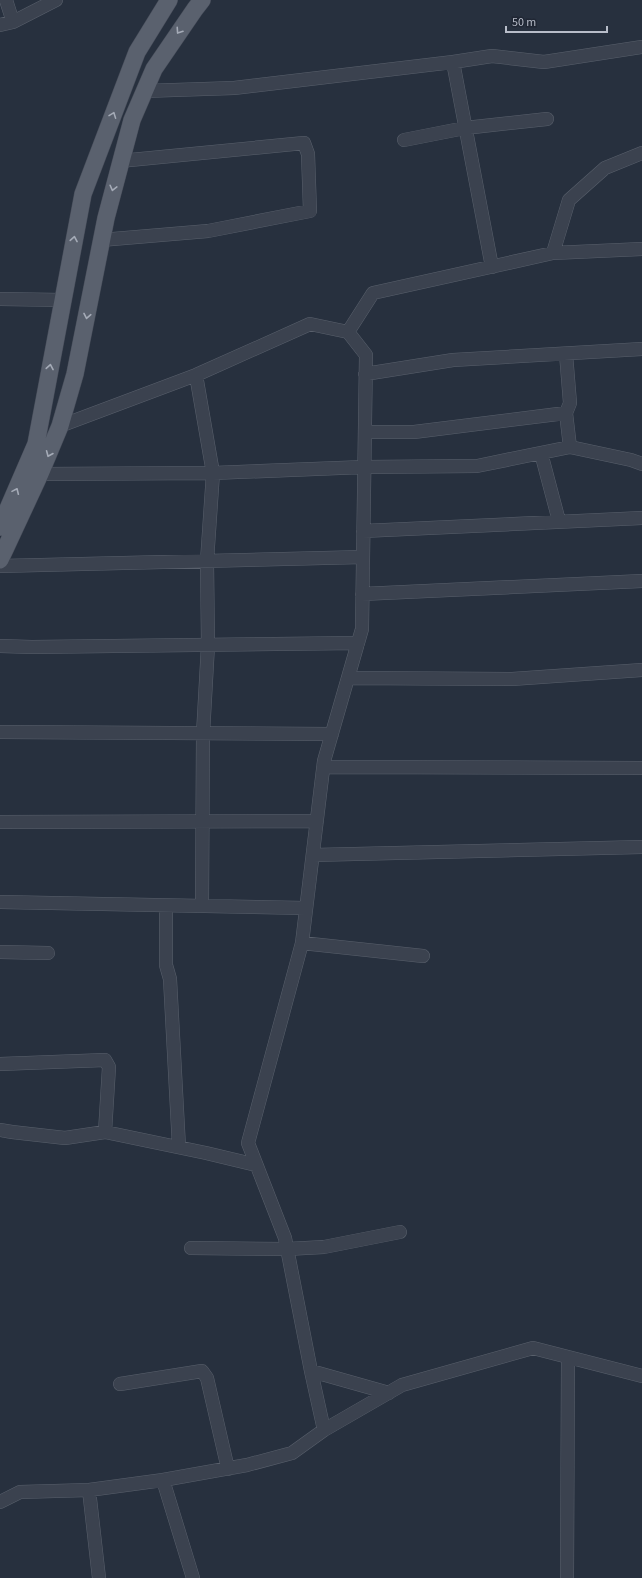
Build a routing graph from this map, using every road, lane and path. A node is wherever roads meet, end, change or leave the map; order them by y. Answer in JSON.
{"nodes":[{"id":1,"x":6,"y":0,"type":"edge"},
{"id":2,"x":56,"y":0,"type":"edge"},
{"id":3,"x":169,"y":0,"type":"edge"},
{"id":4,"x":202,"y":0,"type":"edge"},
{"id":5,"x":13,"y":22,"type":"junction"},
{"id":6,"x":0,"y":25,"type":"edge"},
{"id":7,"x":642,"y":47,"type":"edge"},
{"id":8,"x":453,"y":62,"type":"junction"},
{"id":9,"x":144,"y":91,"type":"junction"},
{"id":10,"x":546,"y":119,"type":"dead end"},
{"id":11,"x":465,"y":128,"type":"junction"},
{"id":12,"x":404,"y":140,"type":"dead end"},
{"id":13,"x":642,"y":153,"type":"edge"},
{"id":14,"x":120,"y":161,"type":"junction"},
{"id":15,"x":101,"y":240,"type":"junction"},
{"id":16,"x":642,"y":249,"type":"edge"},
{"id":17,"x":553,"y":253,"type":"junction"},
{"id":18,"x":492,"y":267,"type":"junction"},
{"id":19,"x":0,"y":299,"type":"edge"},
{"id":20,"x":63,"y":300,"type":"junction"},
{"id":21,"x":348,"y":332,"type":"junction"},
{"id":22,"x":642,"y":349,"type":"edge"},
{"id":23,"x":566,"y":354,"type":"junction"},
{"id":24,"x":365,"y":374,"type":"junction"},
{"id":25,"x":196,"y":375,"type":"junction"},
{"id":26,"x":566,"y":413,"type":"junction"},
{"id":27,"x":60,"y":426,"type":"junction"},
{"id":28,"x":365,"y":432,"type":"junction"},
{"id":29,"x":570,"y":448,"type":"junction"},
{"id":30,"x":541,"y":453,"type":"junction"},
{"id":31,"x":642,"y":464,"type":"edge"},
{"id":32,"x":364,"y":467,"type":"junction"},
{"id":33,"x":213,"y":473,"type":"junction"},
{"id":34,"x":40,"y":474,"type":"junction"},
{"id":35,"x":642,"y":518,"type":"edge"},
{"id":36,"x":559,"y":521,"type":"junction"},
{"id":37,"x":0,"y":527,"type":"edge"},
{"id":38,"x":363,"y":531,"type":"junction"},
{"id":39,"x":363,"y":557,"type":"junction"},
{"id":40,"x":0,"y":560,"type":"edge"},
{"id":41,"x":207,"y":560,"type":"junction"},
{"id":42,"x":0,"y":566,"type":"edge"},
{"id":43,"x":642,"y":581,"type":"edge"},
{"id":44,"x":362,"y":594,"type":"junction"},
{"id":45,"x":358,"y":643,"type":"junction"},
{"id":46,"x":208,"y":645,"type":"junction"},
{"id":47,"x":0,"y":646,"type":"edge"},
{"id":48,"x":642,"y":670,"type":"edge"},
{"id":49,"x":348,"y":678,"type":"junction"},
{"id":50,"x":0,"y":732,"type":"edge"},
{"id":51,"x":203,"y":734,"type":"junction"},
{"id":52,"x":332,"y":734,"type":"junction"},
{"id":53,"x":324,"y":767,"type":"junction"},
{"id":54,"x":642,"y":768,"type":"edge"},
{"id":55,"x":202,"y":821,"type":"junction"},
{"id":56,"x":317,"y":821,"type":"junction"},
{"id":57,"x":0,"y":822,"type":"edge"},
{"id":58,"x":642,"y":847,"type":"edge"},
{"id":59,"x":313,"y":855,"type":"junction"},
{"id":60,"x":0,"y":902,"type":"edge"},
{"id":61,"x":166,"y":906,"type":"junction"},
{"id":62,"x":202,"y":906,"type":"junction"},
{"id":63,"x":306,"y":908,"type":"junction"},
{"id":64,"x":302,"y":944,"type":"junction"},
{"id":65,"x":0,"y":952,"type":"edge"},
{"id":66,"x":48,"y":953,"type":"dead end"},
{"id":67,"x":423,"y":956,"type":"dead end"},
{"id":68,"x":0,"y":1064,"type":"edge"},
{"id":69,"x":0,"y":1130,"type":"edge"},
{"id":70,"x":105,"y":1132,"type":"junction"},
{"id":71,"x":179,"y":1147,"type":"junction"},
{"id":72,"x":256,"y":1165,"type":"junction"},
{"id":73,"x":400,"y":1232,"type":"dead end"},
{"id":74,"x":191,"y":1248,"type":"dead end"},
{"id":75,"x":287,"y":1249,"type":"junction"},
{"id":76,"x":568,"y":1357,"type":"junction"},
{"id":77,"x":311,"y":1371,"type":"junction"},
{"id":78,"x":642,"y":1376,"type":"edge"},
{"id":79,"x":120,"y":1384,"type":"dead end"},
{"id":80,"x":389,"y":1393,"type":"junction"},
{"id":81,"x":324,"y":1430,"type":"junction"},
{"id":82,"x":228,"y":1469,"type":"junction"},
{"id":83,"x":163,"y":1480,"type":"junction"},
{"id":84,"x":89,"y":1490,"type":"junction"},
{"id":85,"x":0,"y":1502,"type":"edge"},
{"id":86,"x":99,"y":1578,"type":"edge"},
{"id":87,"x":193,"y":1578,"type":"edge"},
{"id":88,"x":567,"y":1578,"type":"edge"}],
"edges":[{"from":1,"to":5,"type":"street"},
{"from":2,"to":5,"type":"street"},
{"from":20,"to":3,"type":"main road","one_way":true},
{"from":4,"to":9,"type":"main road","one_way":true},
{"from":5,"to":6,"type":"street"},
{"from":7,"to":8,"type":"street"},
{"from":8,"to":9,"type":"street"},
{"from":8,"to":11,"type":"street"},
{"from":9,"to":14,"type":"main road"},
{"from":10,"to":11,"type":"street"},
{"from":11,"to":12,"type":"street"},
{"from":11,"to":18,"type":"street"},
{"from":13,"to":17,"type":"street"},
{"from":14,"to":15,"type":"main road","one_way":true},
{"from":14,"to":15,"type":"street"},
{"from":15,"to":27,"type":"main road","one_way":true},
{"from":16,"to":17,"type":"street"},
{"from":17,"to":18,"type":"street"},
{"from":18,"to":21,"type":"street"},
{"from":19,"to":20,"type":"street"},
{"from":37,"to":20,"type":"main road","one_way":true},
{"from":21,"to":24,"type":"street"},
{"from":21,"to":25,"type":"street"},
{"from":22,"to":23,"type":"street"},
{"from":23,"to":24,"type":"street"},
{"from":23,"to":26,"type":"street"},
{"from":24,"to":28,"type":"street"},
{"from":25,"to":27,"type":"street"},
{"from":25,"to":33,"type":"street"},
{"from":26,"to":28,"type":"street"},
{"from":26,"to":29,"type":"street"},
{"from":27,"to":34,"type":"main road","one_way":true},
{"from":28,"to":32,"type":"street"},
{"from":29,"to":30,"type":"street"},
{"from":29,"to":31,"type":"street"},
{"from":30,"to":32,"type":"street"},
{"from":30,"to":36,"type":"street"},
{"from":32,"to":33,"type":"street"},
{"from":32,"to":38,"type":"street"},
{"from":33,"to":34,"type":"street"},
{"from":33,"to":41,"type":"street"},
{"from":34,"to":40,"type":"main road"},
{"from":35,"to":36,"type":"street"},
{"from":36,"to":38,"type":"street"},
{"from":38,"to":39,"type":"street"},
{"from":39,"to":41,"type":"street"},
{"from":39,"to":44,"type":"street"},
{"from":41,"to":42,"type":"street"},
{"from":41,"to":46,"type":"street"},
{"from":43,"to":44,"type":"street"},
{"from":44,"to":45,"type":"street"},
{"from":45,"to":46,"type":"street"},
{"from":45,"to":49,"type":"street"},
{"from":46,"to":47,"type":"street"},
{"from":46,"to":51,"type":"street"},
{"from":48,"to":49,"type":"street"},
{"from":49,"to":52,"type":"street"},
{"from":50,"to":51,"type":"street"},
{"from":51,"to":52,"type":"street"},
{"from":51,"to":55,"type":"street"},
{"from":52,"to":53,"type":"street"},
{"from":53,"to":54,"type":"street"},
{"from":53,"to":56,"type":"street"},
{"from":55,"to":56,"type":"street"},
{"from":55,"to":57,"type":"street"},
{"from":55,"to":62,"type":"street"},
{"from":56,"to":59,"type":"street"},
{"from":58,"to":59,"type":"street"},
{"from":59,"to":63,"type":"street"},
{"from":60,"to":61,"type":"street"},
{"from":61,"to":62,"type":"street"},
{"from":61,"to":71,"type":"street"},
{"from":62,"to":63,"type":"street"},
{"from":63,"to":64,"type":"street"},
{"from":64,"to":67,"type":"street"},
{"from":64,"to":72,"type":"street"},
{"from":65,"to":66,"type":"street"},
{"from":68,"to":70,"type":"street"},
{"from":69,"to":70,"type":"street"},
{"from":70,"to":71,"type":"street"},
{"from":71,"to":72,"type":"street"},
{"from":72,"to":75,"type":"street"},
{"from":73,"to":75,"type":"street"},
{"from":74,"to":75,"type":"street"},
{"from":75,"to":77,"type":"street"},
{"from":76,"to":78,"type":"street"},
{"from":76,"to":80,"type":"street"},
{"from":76,"to":88,"type":"street"},
{"from":77,"to":80,"type":"street"},
{"from":77,"to":81,"type":"street"},
{"from":79,"to":82,"type":"street"},
{"from":80,"to":81,"type":"street"},
{"from":81,"to":82,"type":"street"},
{"from":82,"to":83,"type":"street"},
{"from":83,"to":84,"type":"street"},
{"from":83,"to":87,"type":"street"},
{"from":84,"to":85,"type":"street"},
{"from":84,"to":86,"type":"street"}]}
